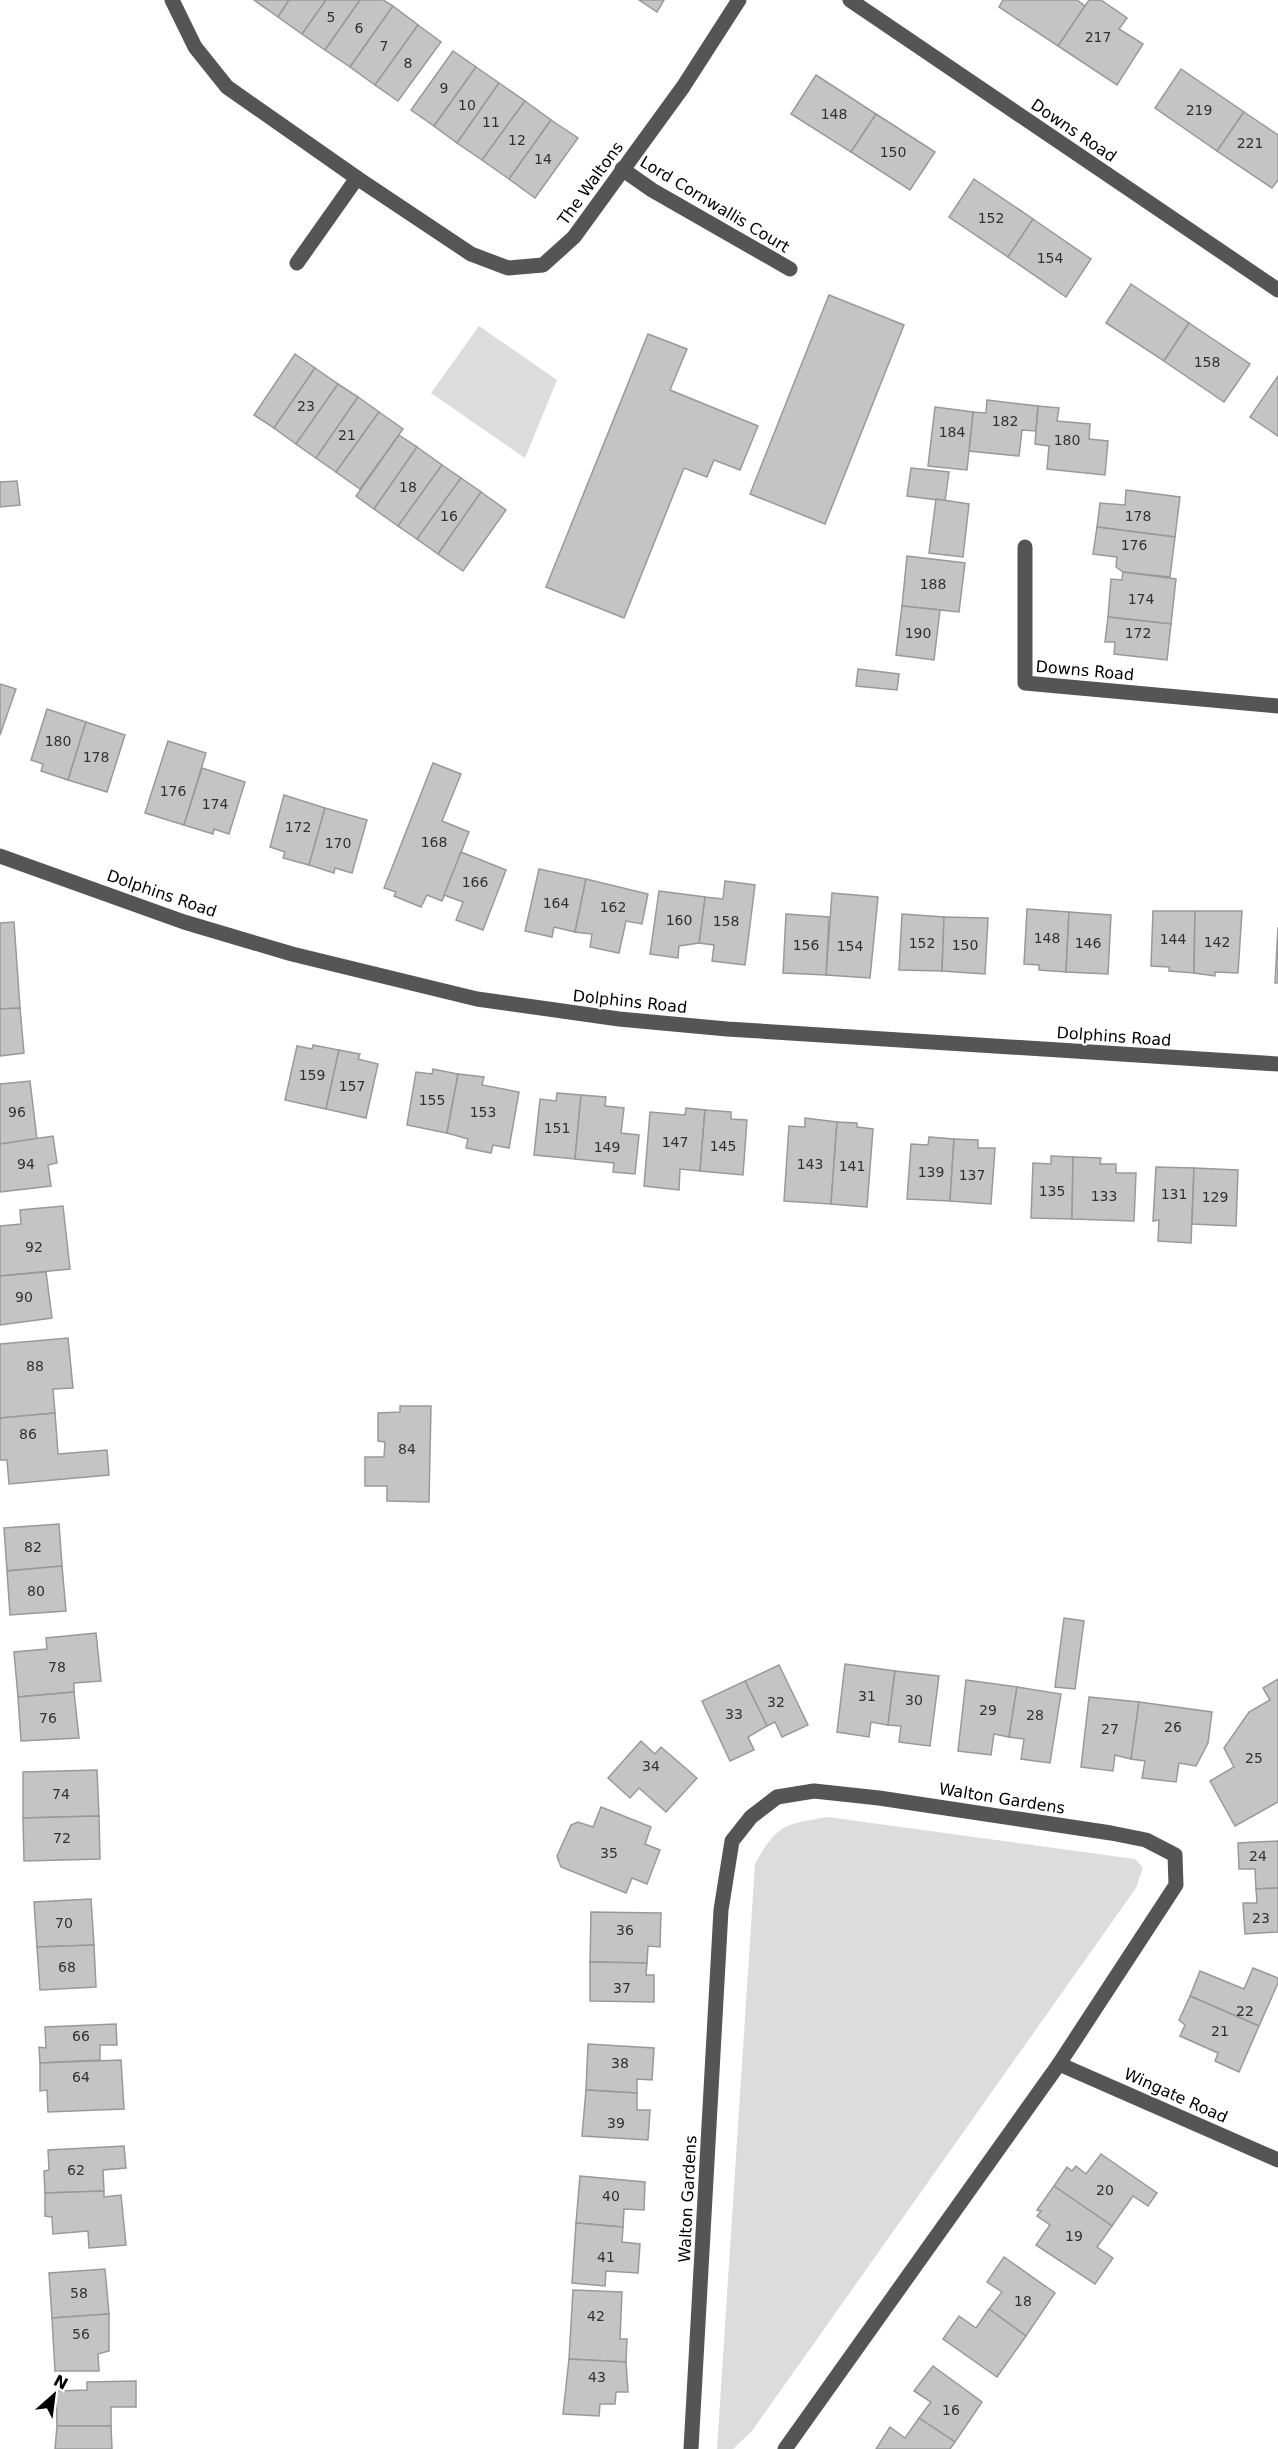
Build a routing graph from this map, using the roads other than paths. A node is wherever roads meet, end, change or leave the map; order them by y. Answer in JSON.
{"nodes":[{"id":1,"x":172,"y":0,"type":"edge"},
{"id":2,"x":740,"y":0,"type":"edge"},
{"id":3,"x":850,"y":0,"type":"edge"},
{"id":4,"x":622,"y":169,"type":"junction"},
{"id":5,"x":357,"y":178,"type":"junction"},
{"id":6,"x":297,"y":263,"type":"dead end"},
{"id":7,"x":789,"y":268,"type":"dead end"},
{"id":8,"x":1278,"y":290,"type":"edge"},
{"id":9,"x":1026,"y":547,"type":"dead end"},
{"id":10,"x":1278,"y":706,"type":"edge"},
{"id":11,"x":0,"y":856,"type":"edge"},
{"id":12,"x":1278,"y":1064,"type":"edge"},
{"id":13,"x":1059,"y":2064,"type":"junction"},
{"id":14,"x":1278,"y":2160,"type":"edge"},
{"id":15,"x":691,"y":2449,"type":"edge"},
{"id":16,"x":785,"y":2449,"type":"edge"}],
"edges":[{"from":1,"to":5,"type":"street","name":"The Waltons"},
{"from":2,"to":4,"type":"street","name":"The Waltons"},
{"from":3,"to":8,"type":"street","name":"Downs Road"},
{"from":4,"to":5,"type":"street","name":"The Waltons"},
{"from":4,"to":7,"type":"street","name":"Lord Cornwallis Court"},
{"from":5,"to":6,"type":"street"},
{"from":9,"to":10,"type":"street","name":"Downs Road"},
{"from":11,"to":12,"type":"street","name":"Dolphins Road"},
{"from":13,"to":14,"type":"street","name":"Wingate Road"},
{"from":13,"to":15,"type":"street","name":"Walton Gardens"},
{"from":13,"to":16,"type":"street","name":"Walton Gardens"}]}
